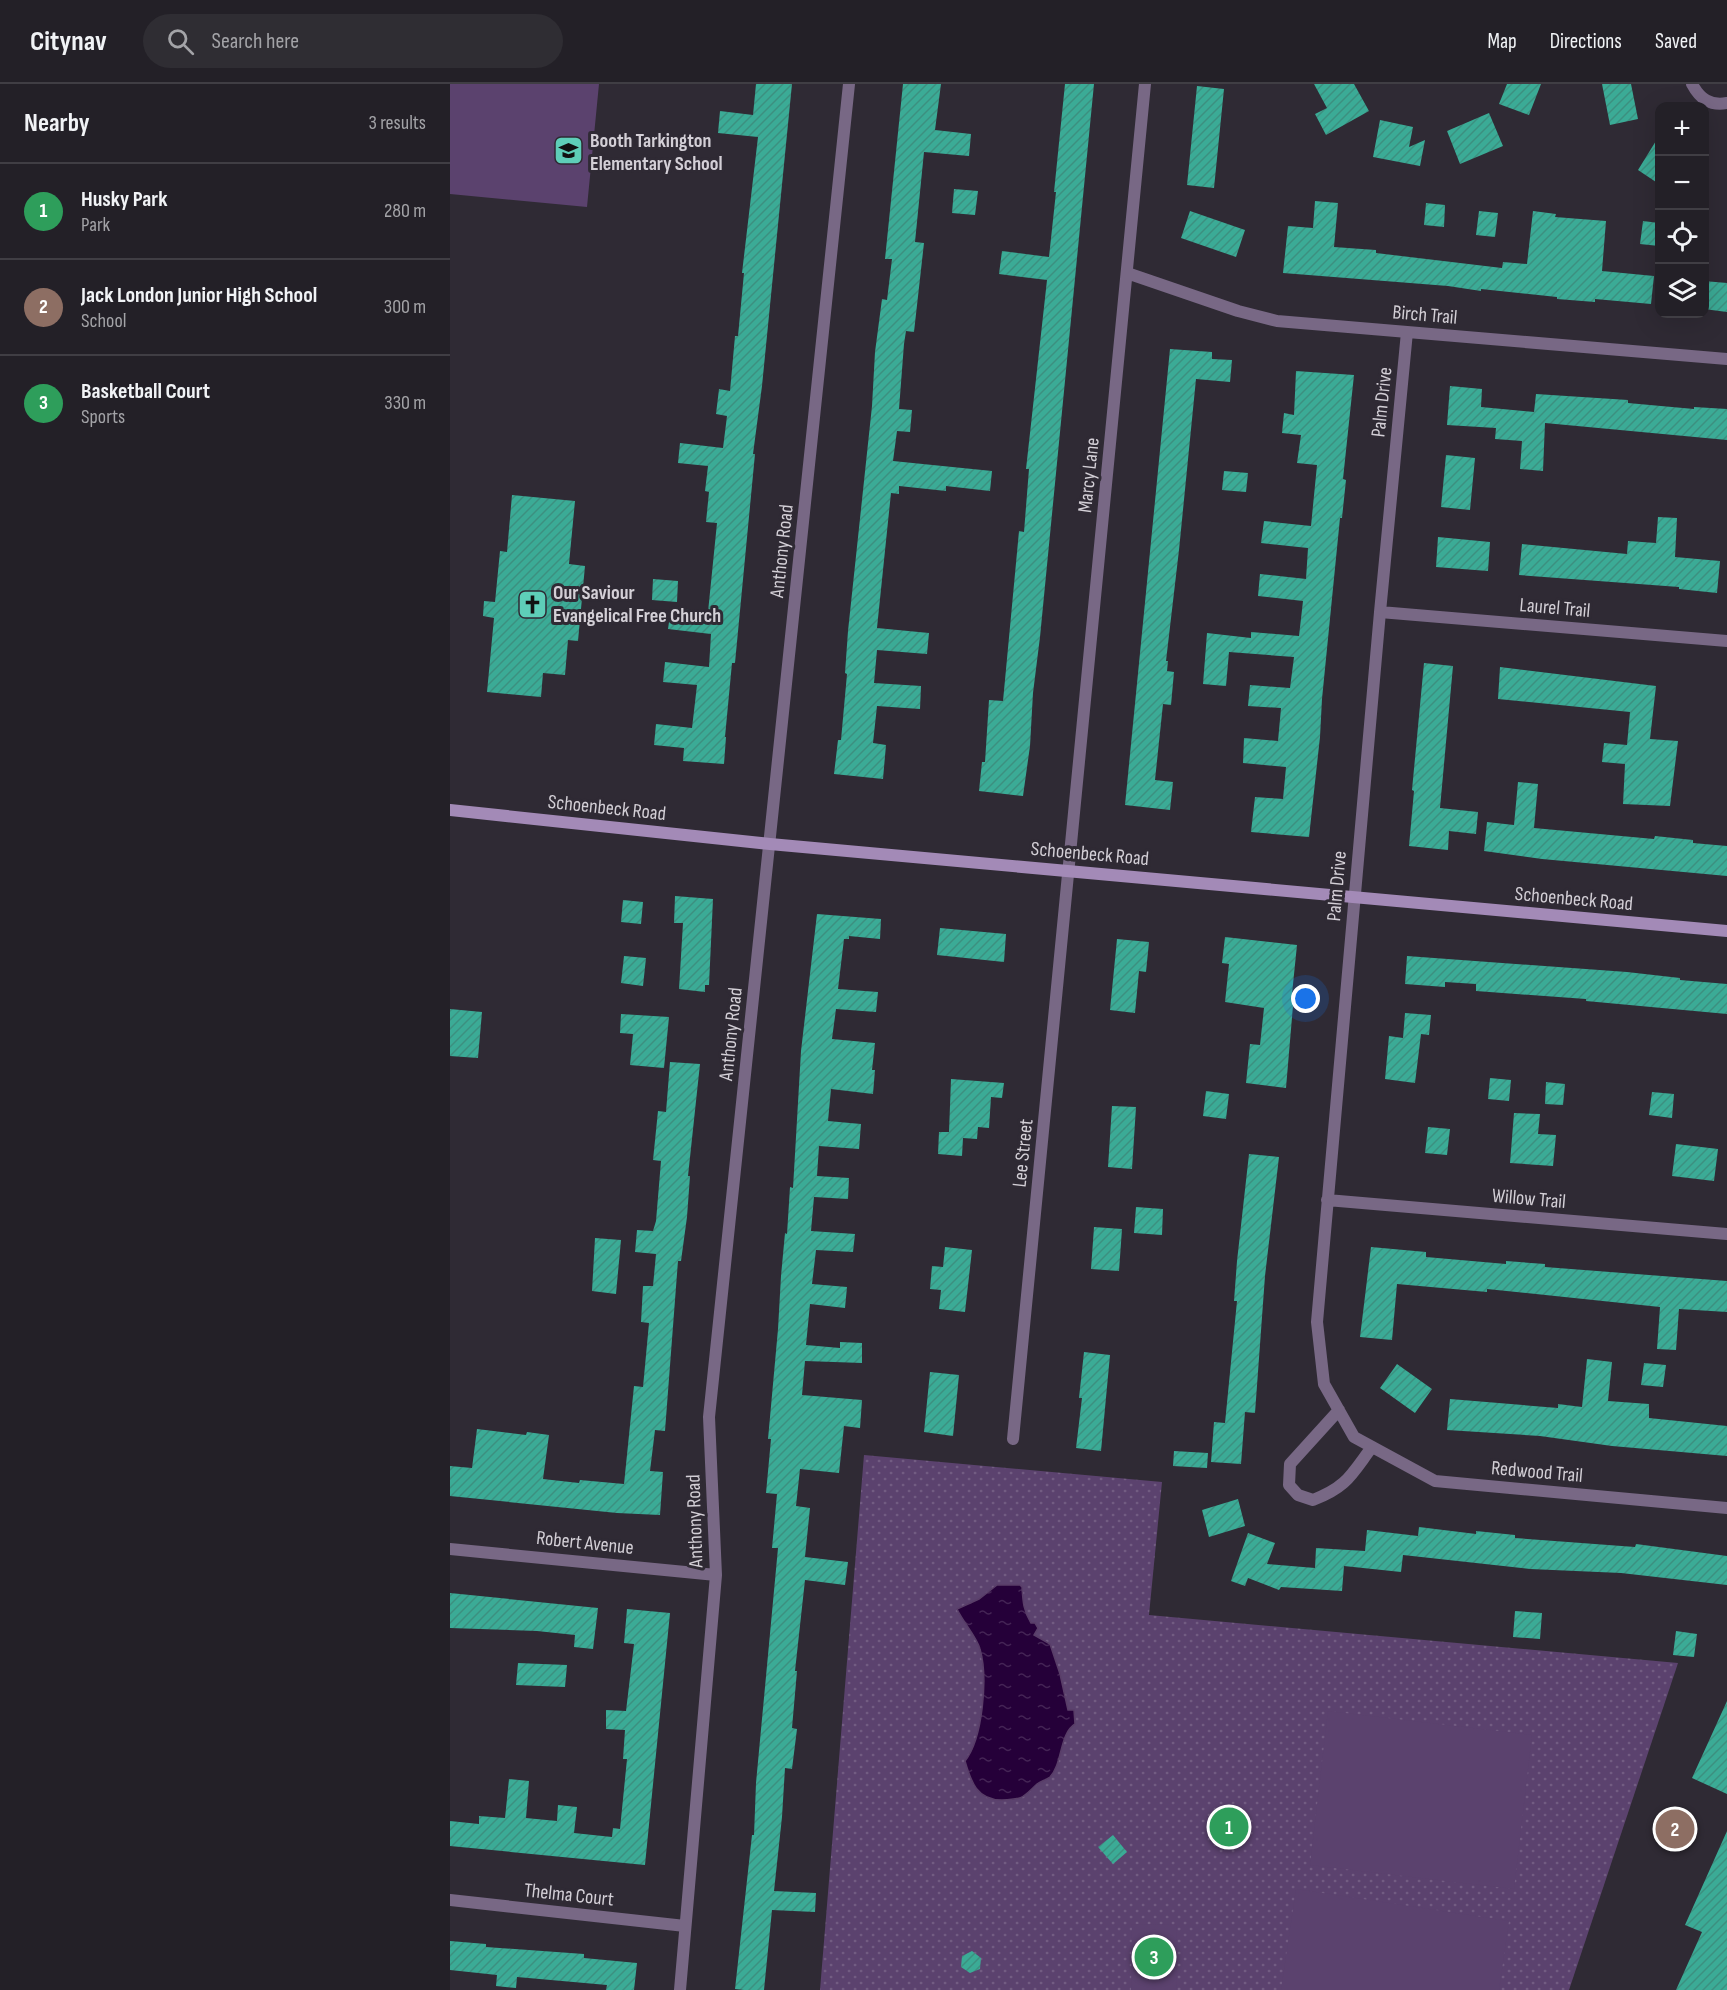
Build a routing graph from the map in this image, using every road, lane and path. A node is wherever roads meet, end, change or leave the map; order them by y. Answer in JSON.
{"nodes":[{"id":1,"x":849,"y":84,"type":"edge"},
{"id":2,"x":1145,"y":84,"type":"edge"},
{"id":3,"x":1692,"y":84,"type":"edge"},
{"id":4,"x":1727,"y":103,"type":"edge"},
{"id":5,"x":1127,"y":273,"type":"junction"},
{"id":6,"x":1407,"y":332,"type":"junction"},
{"id":7,"x":1727,"y":359,"type":"edge"},
{"id":8,"x":1380,"y":612,"type":"junction"},
{"id":9,"x":1727,"y":641,"type":"edge"},
{"id":10,"x":450,"y":810,"type":"edge"},
{"id":11,"x":770,"y":844,"type":"junction"},
{"id":12,"x":1069,"y":870,"type":"junction"},
{"id":13,"x":1355,"y":898,"type":"junction"},
{"id":14,"x":1727,"y":931,"type":"edge"},
{"id":15,"x":1327,"y":1200,"type":"junction"},
{"id":16,"x":1727,"y":1234,"type":"edge"},
{"id":17,"x":1339,"y":1410,"type":"junction"},
{"id":18,"x":1354,"y":1437,"type":"joint"},
{"id":19,"x":1013,"y":1439,"type":"dead end"},
{"id":20,"x":1372,"y":1447,"type":"junction"},
{"id":21,"x":1727,"y":1508,"type":"edge"},
{"id":22,"x":450,"y":1549,"type":"edge"},
{"id":23,"x":716,"y":1575,"type":"junction"},
{"id":24,"x":450,"y":1900,"type":"edge"},
{"id":25,"x":685,"y":1926,"type":"junction"},
{"id":26,"x":680,"y":1990,"type":"edge"}],
"edges":[{"from":1,"to":11,"type":"street","name":"Anthony Road"},
{"from":2,"to":5,"type":"street","name":"Marcy Lane"},
{"from":3,"to":4,"type":"street"},
{"from":5,"to":6,"type":"street","name":"Birch Trail"},
{"from":5,"to":12,"type":"street","name":"Marcy Lane"},
{"from":6,"to":7,"type":"street","name":"Birch Trail"},
{"from":6,"to":8,"type":"street","name":"Palm Drive"},
{"from":8,"to":9,"type":"street","name":"Laurel Trail"},
{"from":8,"to":13,"type":"street","name":"Palm Drive"},
{"from":10,"to":11,"type":"main road","name":"Schoenbeck Road"},
{"from":11,"to":12,"type":"main road","name":"Schoenbeck Road"},
{"from":11,"to":23,"type":"street","name":"Anthony Road"},
{"from":12,"to":13,"type":"main road","name":"Schoenbeck Road"},
{"from":12,"to":19,"type":"street","name":"Lee Street"},
{"from":13,"to":14,"type":"main road","name":"Schoenbeck Road"},
{"from":13,"to":15,"type":"street","name":"Palm Drive"},
{"from":15,"to":16,"type":"street","name":"Willow Trail"},
{"from":15,"to":17,"type":"street","name":"Palm Drive"},
{"from":17,"to":18,"type":"street","name":"Palm Drive"},
{"from":17,"to":20,"type":"street"},
{"from":18,"to":20,"type":"street","name":"Redwood Trail"},
{"from":20,"to":21,"type":"street","name":"Redwood Trail"},
{"from":22,"to":23,"type":"street","name":"Robert Avenue"},
{"from":23,"to":25,"type":"street","name":"Anthony Road"},
{"from":24,"to":25,"type":"street","name":"Thelma Court"},
{"from":25,"to":26,"type":"street","name":"Anthony Road"}]}
